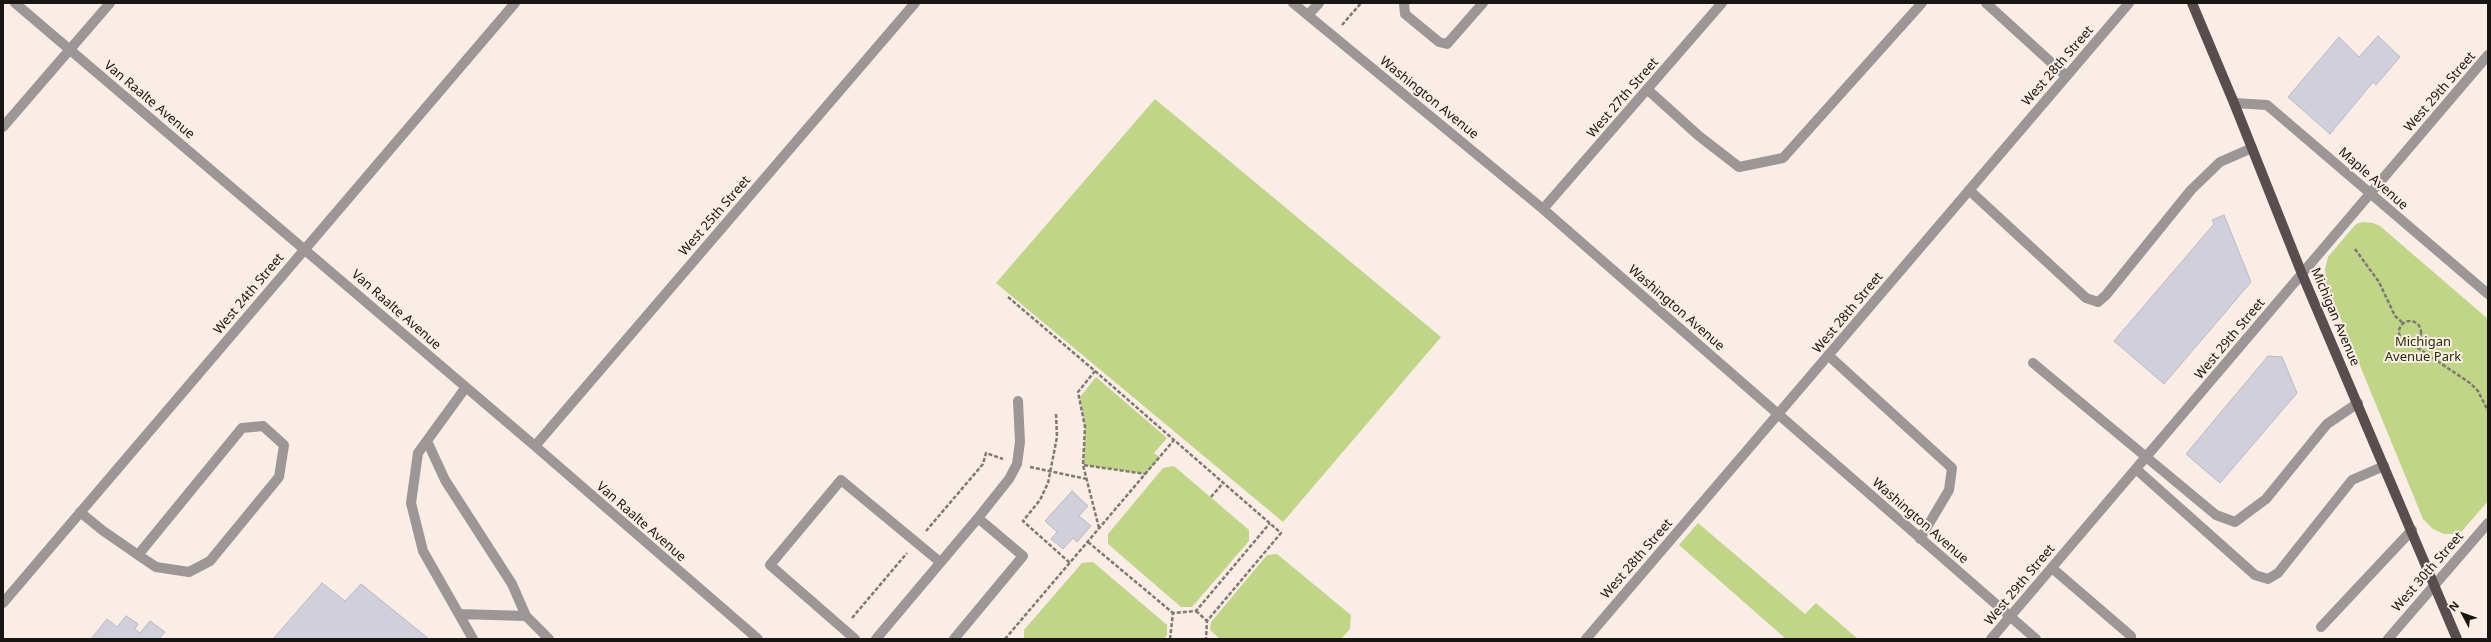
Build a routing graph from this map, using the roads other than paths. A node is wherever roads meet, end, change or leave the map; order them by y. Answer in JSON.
{"nodes":[{"id":1,"x":15,"y":3,"type":"edge"},
{"id":2,"x":110,"y":3,"type":"edge"},
{"id":3,"x":515,"y":3,"type":"edge"},
{"id":4,"x":915,"y":3,"type":"edge"},
{"id":5,"x":1293,"y":3,"type":"edge"},
{"id":6,"x":1319,"y":3,"type":"edge"},
{"id":7,"x":1404,"y":3,"type":"edge"},
{"id":8,"x":1483,"y":3,"type":"edge"},
{"id":9,"x":1722,"y":3,"type":"edge"},
{"id":10,"x":1922,"y":3,"type":"edge"},
{"id":11,"x":1986,"y":3,"type":"edge"},
{"id":12,"x":2129,"y":3,"type":"edge"},
{"id":13,"x":2192,"y":3,"type":"edge"},
{"id":14,"x":1308,"y":16,"type":"junction"},
{"id":15,"x":70,"y":49,"type":"junction"},
{"id":16,"x":2488,"y":55,"type":"edge"},
{"id":17,"x":2066,"y":76,"type":"junction"},
{"id":18,"x":1648,"y":90,"type":"junction"},
{"id":19,"x":2234,"y":103,"type":"junction"},
{"id":20,"x":3,"y":127,"type":"edge"},
{"id":21,"x":2252,"y":148,"type":"junction"},
{"id":22,"x":1969,"y":190,"type":"junction"},
{"id":23,"x":2370,"y":194,"type":"junction"},
{"id":24,"x":1543,"y":208,"type":"junction"},
{"id":25,"x":305,"y":249,"type":"junction"},
{"id":26,"x":2302,"y":274,"type":"junction"},
{"id":27,"x":2488,"y":294,"type":"edge"},
{"id":28,"x":1828,"y":355,"type":"junction"},
{"id":29,"x":2033,"y":363,"type":"dead end"},
{"id":30,"x":466,"y":387,"type":"junction"},
{"id":31,"x":1018,"y":401,"type":"dead end"},
{"id":32,"x":2358,"y":403,"type":"junction"},
{"id":33,"x":1778,"y":414,"type":"junction"},
{"id":34,"x":427,"y":441,"type":"junction"},
{"id":35,"x":535,"y":446,"type":"junction"},
{"id":36,"x":2146,"y":457,"type":"junction"},
{"id":37,"x":2384,"y":466,"type":"junction"},
{"id":38,"x":2136,"y":469,"type":"junction"},
{"id":39,"x":80,"y":512,"type":"junction"},
{"id":40,"x":978,"y":518,"type":"junction"},
{"id":41,"x":2488,"y":523,"type":"edge"},
{"id":42,"x":2412,"y":530,"type":"junction"},
{"id":43,"x":1920,"y":539,"type":"junction"},
{"id":44,"x":138,"y":555,"type":"junction"},
{"id":45,"x":940,"y":562,"type":"junction"},
{"id":46,"x":2052,"y":568,"type":"junction"},
{"id":47,"x":2435,"y":584,"type":"junction"},
{"id":48,"x":4,"y":599,"type":"edge"},
{"id":49,"x":458,"y":614,"type":"junction"},
{"id":50,"x":526,"y":616,"type":"junction"},
{"id":51,"x":2010,"y":617,"type":"junction"},
{"id":52,"x":2321,"y":627,"type":"dead end"},
{"id":53,"x":473,"y":639,"type":"edge"},
{"id":54,"x":549,"y":639,"type":"edge"},
{"id":55,"x":758,"y":639,"type":"edge"},
{"id":56,"x":856,"y":639,"type":"edge"},
{"id":57,"x":876,"y":639,"type":"edge"},
{"id":58,"x":954,"y":639,"type":"edge"},
{"id":59,"x":1586,"y":639,"type":"edge"},
{"id":60,"x":1991,"y":639,"type":"edge"},
{"id":61,"x":2036,"y":639,"type":"edge"},
{"id":62,"x":2131,"y":639,"type":"edge"},
{"id":63,"x":2388,"y":639,"type":"edge"},
{"id":64,"x":2457,"y":639,"type":"edge"}],
"edges":[{"from":1,"to":15,"type":"street","name":"Van Raalte Avenue"},
{"from":2,"to":15,"type":"street"},
{"from":3,"to":25,"type":"street","name":"West 24th Street"},
{"from":4,"to":35,"type":"street","name":"West 25th Street"},
{"from":5,"to":14,"type":"street","name":"Washington Avenue"},
{"from":6,"to":14,"type":"street"},
{"from":7,"to":8,"type":"street"},
{"from":9,"to":18,"type":"street","name":"West 27th Street"},
{"from":10,"to":18,"type":"street"},
{"from":11,"to":17,"type":"street"},
{"from":12,"to":17,"type":"street","name":"West 28th Street"},
{"from":13,"to":19,"type":"main road","name":"Michigan Avenue"},
{"from":14,"to":24,"type":"street","name":"Washington Avenue"},
{"from":15,"to":20,"type":"street"},
{"from":15,"to":25,"type":"street","name":"Van Raalte Avenue"},
{"from":16,"to":23,"type":"street","name":"West 29th Street"},
{"from":17,"to":22,"type":"street","name":"West 28th Street"},
{"from":18,"to":24,"type":"street","name":"West 27th Street"},
{"from":19,"to":21,"type":"main road","name":"Michigan Avenue"},
{"from":19,"to":23,"type":"street","name":"Maple Avenue"},
{"from":21,"to":22,"type":"street"},
{"from":21,"to":26,"type":"main road","name":"Michigan Avenue"},
{"from":22,"to":28,"type":"street","name":"West 28th Street"},
{"from":23,"to":26,"type":"street","name":"West 29th Street"},
{"from":23,"to":27,"type":"street","name":"Maple Avenue"},
{"from":24,"to":33,"type":"street","name":"Washington Avenue"},
{"from":25,"to":30,"type":"street","name":"Van Raalte Avenue"},
{"from":25,"to":39,"type":"street","name":"West 24th Street"},
{"from":26,"to":32,"type":"main road","name":"Michigan Avenue"},
{"from":26,"to":36,"type":"street","name":"West 29th Street"},
{"from":28,"to":33,"type":"street","name":"West 28th Street"},
{"from":28,"to":43,"type":"street"},
{"from":29,"to":36,"type":"street"},
{"from":30,"to":34,"type":"street"},
{"from":30,"to":35,"type":"street","name":"Van Raalte Avenue"},
{"from":31,"to":40,"type":"street"},
{"from":32,"to":36,"type":"street"},
{"from":32,"to":37,"type":"main road","name":"Michigan Avenue"},
{"from":33,"to":43,"type":"street","name":"Washington Avenue"},
{"from":33,"to":59,"type":"street","name":"West 28th Street"},
{"from":34,"to":49,"type":"street"},
{"from":34,"to":50,"type":"street"},
{"from":35,"to":55,"type":"street","name":"Van Raalte Avenue"},
{"from":36,"to":38,"type":"street","name":"West 29th Street"},
{"from":37,"to":38,"type":"street"},
{"from":37,"to":42,"type":"main road","name":"Michigan Avenue"},
{"from":38,"to":46,"type":"street","name":"West 29th Street"},
{"from":39,"to":44,"type":"street"},
{"from":39,"to":48,"type":"street","name":"West 24th Street"},
{"from":40,"to":45,"type":"street"},
{"from":40,"to":58,"type":"street"},
{"from":41,"to":47,"type":"street","name":"West 30th Street"},
{"from":42,"to":47,"type":"main road","name":"Michigan Avenue"},
{"from":42,"to":52,"type":"street"},
{"from":43,"to":51,"type":"street","name":"Washington Avenue"},
{"from":44,"to":44,"type":"street"},
{"from":45,"to":56,"type":"street"},
{"from":45,"to":57,"type":"street"},
{"from":46,"to":51,"type":"street","name":"West 29th Street"},
{"from":46,"to":62,"type":"street"},
{"from":47,"to":63,"type":"street","name":"West 30th Street"},
{"from":47,"to":64,"type":"main road","name":"Michigan Avenue"},
{"from":49,"to":50,"type":"street"},
{"from":49,"to":53,"type":"street"},
{"from":50,"to":54,"type":"street"},
{"from":51,"to":60,"type":"street","name":"West 29th Street"},
{"from":51,"to":61,"type":"street","name":"Washington Avenue"}]}
